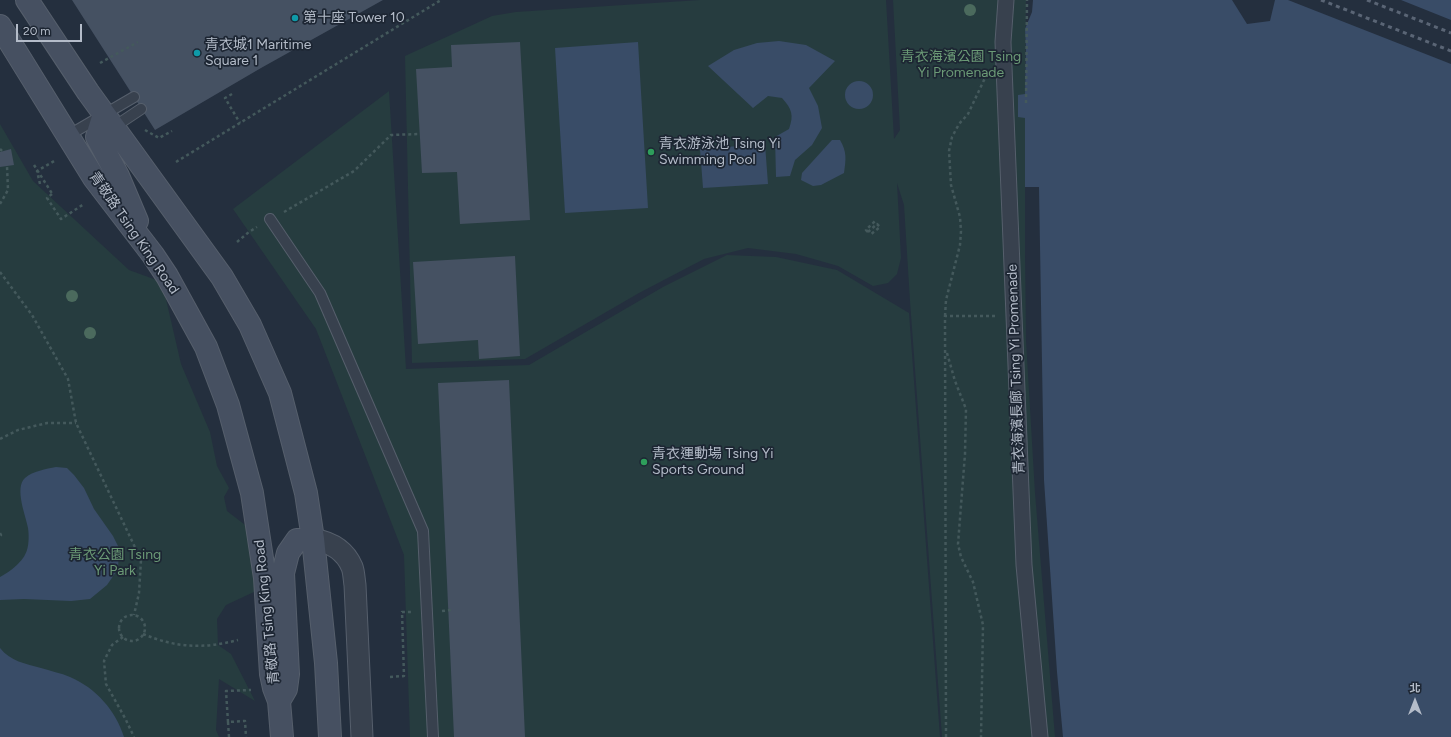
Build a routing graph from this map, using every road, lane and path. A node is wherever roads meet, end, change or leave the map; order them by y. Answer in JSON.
{"nodes":[{"id":1,"x":27,"y":0,"type":"edge"},
{"id":2,"x":441,"y":0,"type":"edge"},
{"id":3,"x":1006,"y":0,"type":"edge"},
{"id":4,"x":0,"y":26,"type":"edge"},
{"id":5,"x":138,"y":42,"type":"dead end"},
{"id":6,"x":100,"y":63,"type":"dead end"},
{"id":7,"x":987,"y":76,"type":"dead end"},
{"id":8,"x":232,"y":94,"type":"dead end"},
{"id":9,"x":134,"y":97,"type":"dead end"},
{"id":10,"x":141,"y":109,"type":"dead end"},
{"id":11,"x":240,"y":123,"type":"junction"},
{"id":12,"x":105,"y":126,"type":"junction"},
{"id":13,"x":172,"y":131,"type":"dead end"},
{"id":14,"x":420,"y":134,"type":"dead end"},
{"id":15,"x":159,"y":138,"type":"dead end"},
{"id":16,"x":73,"y":142,"type":"junction"},
{"id":17,"x":57,"y":159,"type":"dead end"},
{"id":18,"x":176,"y":162,"type":"dead end"},
{"id":19,"x":34,"y":164,"type":"dead end"},
{"id":20,"x":7,"y":166,"type":"dead end"},
{"id":21,"x":37,"y":171,"type":"junction"},
{"id":22,"x":40,"y":184,"type":"dead end"},
{"id":23,"x":0,"y":204,"type":"edge"},
{"id":24,"x":84,"y":204,"type":"dead end"},
{"id":25,"x":270,"y":219,"type":"junction"},
{"id":26,"x":875,"y":221,"type":"dead end"},
{"id":27,"x":870,"y":236,"type":"dead end"},
{"id":28,"x":237,"y":242,"type":"dead end"},
{"id":29,"x":153,"y":255,"type":"junction"},
{"id":30,"x":0,"y":272,"type":"edge"},
{"id":31,"x":994,"y":308,"type":"dead end"},
{"id":32,"x":945,"y":316,"type":"junction"},
{"id":33,"x":945,"y":339,"type":"junction"},
{"id":34,"x":76,"y":423,"type":"junction"},
{"id":35,"x":0,"y":439,"type":"edge"},
{"id":36,"x":0,"y":533,"type":"edge"},
{"id":37,"x":0,"y":536,"type":"edge"},
{"id":38,"x":313,"y":539,"type":"junction"},
{"id":39,"x":134,"y":615,"type":"junction"},
{"id":40,"x":143,"y":634,"type":"junction"},
{"id":41,"x":122,"y":637,"type":"junction"},
{"id":42,"x":238,"y":640,"type":"dead end"},
{"id":43,"x":251,"y":690,"type":"dead end"},
{"id":44,"x":279,"y":702,"type":"junction"},
{"id":45,"x":228,"y":722,"type":"junction"},
{"id":46,"x":134,"y":737,"type":"edge"},
{"id":47,"x":229,"y":737,"type":"edge"},
{"id":48,"x":246,"y":737,"type":"edge"},
{"id":49,"x":282,"y":737,"type":"edge"},
{"id":50,"x":330,"y":737,"type":"edge"},
{"id":51,"x":362,"y":737,"type":"edge"},
{"id":52,"x":433,"y":737,"type":"edge"},
{"id":53,"x":946,"y":737,"type":"edge"},
{"id":54,"x":981,"y":737,"type":"edge"},
{"id":55,"x":1040,"y":737,"type":"edge"}],
"edges":[{"from":1,"to":12,"type":"main road"},
{"from":2,"to":11,"type":"path"},
{"from":3,"to":55,"type":"street","name":"青衣海濱長廊 Tsing Yi Promenade"},
{"from":4,"to":16,"type":"main road","name":"青敬路 Tsing King Road"},
{"from":5,"to":6,"type":"path"},
{"from":7,"to":32,"type":"path"},
{"from":8,"to":11,"type":"path"},
{"from":9,"to":12,"type":"lane"},
{"from":10,"to":12,"type":"lane"},
{"from":11,"to":18,"type":"path"},
{"from":12,"to":16,"type":"main road"},
{"from":12,"to":29,"type":"main road"},
{"from":12,"to":38,"type":"main road"},
{"from":13,"to":15,"type":"path"},
{"from":14,"to":25,"type":"path"},
{"from":16,"to":29,"type":"main road","name":"青敬路 Tsing King Road"},
{"from":17,"to":21,"type":"path"},
{"from":19,"to":21,"type":"path"},
{"from":20,"to":23,"type":"path"},
{"from":21,"to":22,"type":"path"},
{"from":21,"to":24,"type":"path"},
{"from":25,"to":28,"type":"path"},
{"from":25,"to":52,"type":"lane"},
{"from":26,"to":27,"type":"path"},
{"from":29,"to":44,"type":"main road","name":"青敬路 Tsing King Road"},
{"from":30,"to":34,"type":"path"},
{"from":31,"to":32,"type":"path"},
{"from":32,"to":33,"type":"path"},
{"from":33,"to":53,"type":"path"},
{"from":33,"to":54,"type":"path"},
{"from":34,"to":35,"type":"path"},
{"from":34,"to":39,"type":"path"},
{"from":36,"to":37,"type":"path"},
{"from":38,"to":44,"type":"main road"},
{"from":38,"to":50,"type":"main road"},
{"from":38,"to":51,"type":"street"},
{"from":39,"to":40,"type":"path"},
{"from":39,"to":41,"type":"path"},
{"from":40,"to":41,"type":"path"},
{"from":40,"to":42,"type":"path"},
{"from":41,"to":46,"type":"path"},
{"from":43,"to":45,"type":"path"},
{"from":44,"to":49,"type":"main road","name":"青敬路 Tsing King Road"},
{"from":45,"to":47,"type":"path"},
{"from":45,"to":48,"type":"path"}]}
